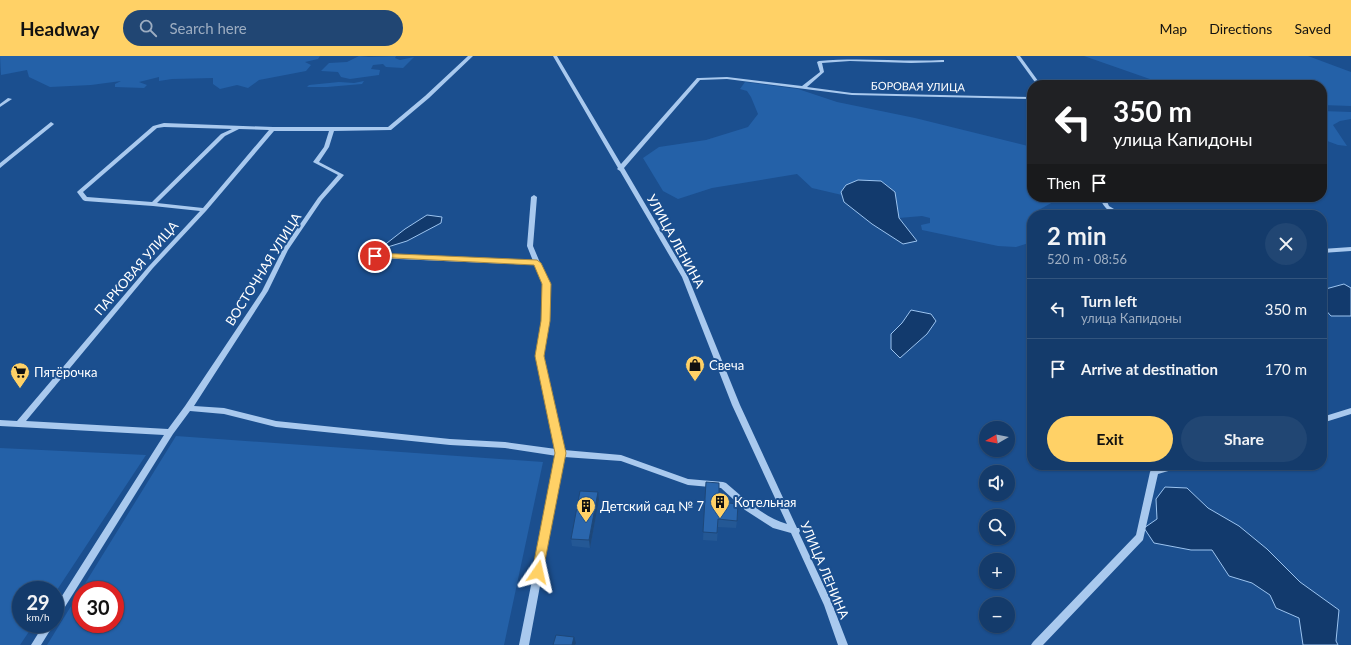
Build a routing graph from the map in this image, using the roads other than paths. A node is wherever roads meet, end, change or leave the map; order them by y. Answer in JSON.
{"nodes":[{"id":1,"x":471,"y":56,"type":"edge"},
{"id":2,"x":555,"y":56,"type":"edge"},
{"id":3,"x":1018,"y":56,"type":"edge"},
{"id":4,"x":942,"y":61,"type":"dead end"},
{"id":5,"x":1035,"y":80,"type":"edge"},
{"id":6,"x":804,"y":87,"type":"junction"},
{"id":7,"x":1027,"y":98,"type":"edge"},
{"id":8,"x":10,"y":99,"type":"dead end"},
{"id":9,"x":0,"y":106,"type":"edge"},
{"id":10,"x":51,"y":124,"type":"dead end"},
{"id":11,"x":240,"y":127,"type":"junction"},
{"id":12,"x":273,"y":129,"type":"junction"},
{"id":13,"x":332,"y":129,"type":"junction"},
{"id":14,"x":0,"y":166,"type":"edge"},
{"id":15,"x":620,"y":169,"type":"junction"},
{"id":16,"x":534,"y":197,"type":"dead end"},
{"id":17,"x":1104,"y":202,"type":"edge"},
{"id":18,"x":153,"y":204,"type":"junction"},
{"id":19,"x":204,"y":210,"type":"junction"},
{"id":20,"x":1112,"y":210,"type":"edge"},
{"id":21,"x":1351,"y":249,"type":"edge"},
{"id":22,"x":1327,"y":251,"type":"edge"},
{"id":23,"x":367,"y":261,"type":"dead end"},
{"id":24,"x":537,"y":263,"type":"junction"},
{"id":25,"x":188,"y":408,"type":"junction"},
{"id":26,"x":1351,"y":411,"type":"edge"},
{"id":27,"x":1327,"y":418,"type":"edge"},
{"id":28,"x":0,"y":423,"type":"edge"},
{"id":29,"x":19,"y":424,"type":"junction"},
{"id":30,"x":170,"y":432,"type":"junction"},
{"id":31,"x":561,"y":453,"type":"junction"},
{"id":32,"x":1161,"y":470,"type":"edge"},
{"id":33,"x":796,"y":530,"type":"junction"},
{"id":34,"x":64,"y":601,"type":"edge"},
{"id":35,"x":43,"y":633,"type":"edge"},
{"id":36,"x":36,"y":645,"type":"edge"},
{"id":37,"x":524,"y":645,"type":"edge"},
{"id":38,"x":843,"y":645,"type":"edge"},
{"id":39,"x":1036,"y":645,"type":"edge"}],
"edges":[{"from":1,"to":13,"type":"street"},
{"from":2,"to":15,"type":"street","name":"УЛИЦА ЛЕНИНА"},
{"from":3,"to":5,"type":"street"},
{"from":4,"to":6,"type":"street"},
{"from":6,"to":7,"type":"street","name":"БОРОВАЯ УЛИЦА"},
{"from":6,"to":15,"type":"street","name":"БОРОВАЯ УЛИЦА"},
{"from":8,"to":9,"type":"street"},
{"from":10,"to":14,"type":"street"},
{"from":11,"to":12,"type":"street"},
{"from":11,"to":18,"type":"street"},
{"from":11,"to":18,"type":"street"},
{"from":12,"to":13,"type":"street"},
{"from":12,"to":19,"type":"street","name":"ПАРКОВАЯ УЛИЦА"},
{"from":13,"to":25,"type":"street","name":"ВОСТОЧНАЯ УЛИЦА"},
{"from":15,"to":33,"type":"street","name":"УЛИЦА ЛЕНИНА"},
{"from":16,"to":24,"type":"street"},
{"from":17,"to":20,"type":"street"},
{"from":18,"to":19,"type":"street"},
{"from":19,"to":29,"type":"street","name":"ПАРКОВАЯ УЛИЦА"},
{"from":21,"to":22,"type":"street"},
{"from":23,"to":24,"type":"street"},
{"from":24,"to":31,"type":"street"},
{"from":25,"to":30,"type":"street","name":"ВОСТОЧНАЯ УЛИЦА"},
{"from":25,"to":31,"type":"street"},
{"from":26,"to":27,"type":"street"},
{"from":28,"to":29,"type":"street"},
{"from":29,"to":30,"type":"street"},
{"from":30,"to":34,"type":"street","name":"ВОСТОЧНАЯ УЛИЦА"},
{"from":31,"to":33,"type":"street"},
{"from":31,"to":37,"type":"street"},
{"from":32,"to":39,"type":"street"},
{"from":33,"to":38,"type":"street","name":"УЛИЦА ЛЕНИНА"},
{"from":35,"to":36,"type":"street"}]}
